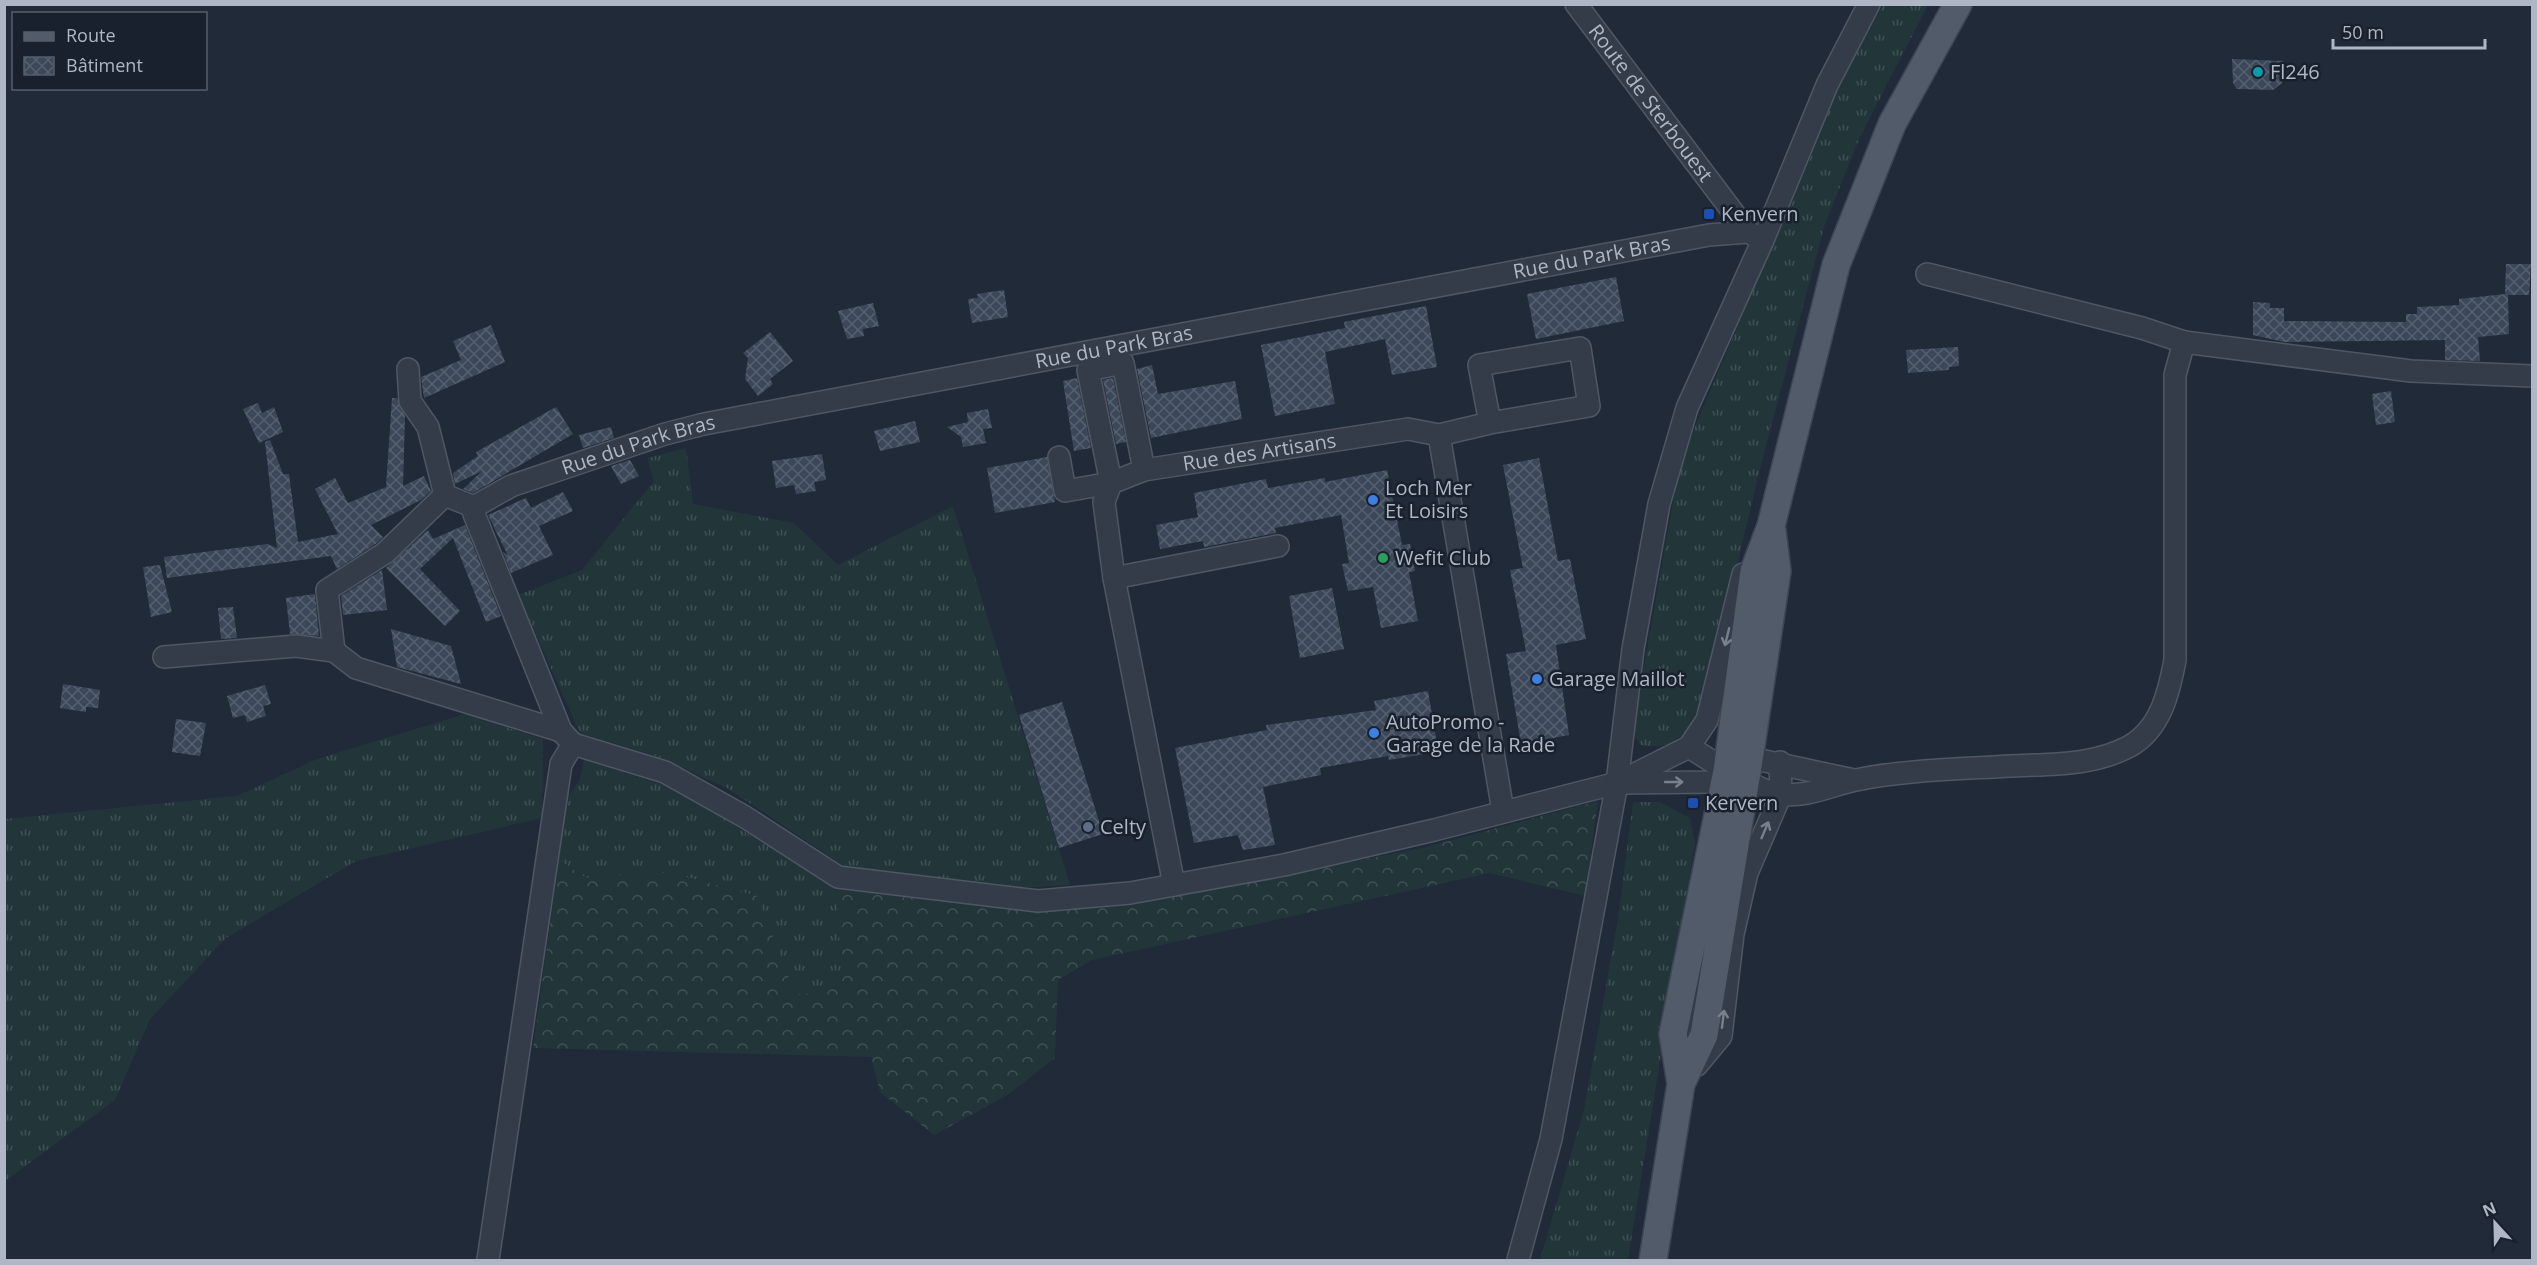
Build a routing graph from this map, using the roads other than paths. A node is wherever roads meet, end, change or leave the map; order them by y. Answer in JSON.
{"nodes":[{"id":1,"x":1576,"y":4,"type":"edge"},
{"id":2,"x":1869,"y":4,"type":"edge"},
{"id":3,"x":1958,"y":4,"type":"edge"},
{"id":4,"x":1756,"y":236,"type":"junction"},
{"id":5,"x":1927,"y":274,"type":"dead end"},
{"id":6,"x":2184,"y":342,"type":"junction"},
{"id":7,"x":408,"y":369,"type":"dead end"},
{"id":8,"x":2532,"y":376,"type":"edge"},
{"id":9,"x":1490,"y":423,"type":"junction"},
{"id":10,"x":1439,"y":435,"type":"junction"},
{"id":11,"x":1059,"y":457,"type":"dead end"},
{"id":12,"x":1144,"y":470,"type":"junction"},
{"id":13,"x":1111,"y":483,"type":"junction"},
{"id":14,"x":445,"y":495,"type":"junction"},
{"id":15,"x":474,"y":507,"type":"junction"},
{"id":16,"x":1771,"y":526,"type":"junction"},
{"id":17,"x":1278,"y":546,"type":"dead end"},
{"id":18,"x":1114,"y":578,"type":"junction"},
{"id":19,"x":334,"y":651,"type":"junction"},
{"id":20,"x":164,"y":657,"type":"dead end"},
{"id":21,"x":567,"y":738,"type":"junction"},
{"id":22,"x":1689,"y":747,"type":"junction"},
{"id":23,"x":1780,"y":762,"type":"junction"},
{"id":24,"x":1739,"y":772,"type":"junction"},
{"id":25,"x":1855,"y":780,"type":"junction"},
{"id":26,"x":1617,"y":783,"type":"junction"},
{"id":27,"x":1781,"y":794,"type":"junction"},
{"id":28,"x":1503,"y":811,"type":"junction"},
{"id":29,"x":1174,"y":885,"type":"junction"},
{"id":30,"x":1681,"y":1084,"type":"junction"},
{"id":31,"x":488,"y":1260,"type":"edge"},
{"id":32,"x":1518,"y":1260,"type":"edge"},
{"id":33,"x":1653,"y":1260,"type":"edge"}],
"edges":[{"from":1,"to":4,"type":"street","name":"Route de Sterbouest"},
{"from":2,"to":4,"type":"street"},
{"from":3,"to":16,"type":"main road"},
{"from":4,"to":15,"type":"street","name":"Rue du Park Bras"},
{"from":4,"to":26,"type":"street"},
{"from":5,"to":6,"type":"street"},
{"from":6,"to":8,"type":"street"},
{"from":6,"to":25,"type":"street"},
{"from":7,"to":14,"type":"street"},
{"from":9,"to":9,"type":"street"},
{"from":9,"to":10,"type":"street"},
{"from":10,"to":12,"type":"street","name":"Rue des Artisans"},
{"from":10,"to":28,"type":"street"},
{"from":11,"to":13,"type":"street","name":"Rue des Artisans"},
{"from":12,"to":13,"type":"street","name":"Rue des Artisans"},
{"from":12,"to":13,"type":"street"},
{"from":13,"to":18,"type":"street"},
{"from":14,"to":15,"type":"street"},
{"from":14,"to":19,"type":"street"},
{"from":15,"to":21,"type":"street"},
{"from":16,"to":22,"type":"street","one_way":true},
{"from":16,"to":24,"type":"main road"},
{"from":17,"to":18,"type":"street"},
{"from":18,"to":29,"type":"street"},
{"from":19,"to":20,"type":"street"},
{"from":19,"to":21,"type":"street"},
{"from":21,"to":29,"type":"street"},
{"from":21,"to":31,"type":"street"},
{"from":22,"to":24,"type":"street"},
{"from":22,"to":26,"type":"street"},
{"from":23,"to":24,"type":"street"},
{"from":23,"to":25,"type":"street"},
{"from":23,"to":27,"type":"street"},
{"from":26,"to":24,"type":"street","one_way":true},
{"from":24,"to":27,"type":"street"},
{"from":24,"to":30,"type":"main road"},
{"from":25,"to":27,"type":"street"},
{"from":26,"to":28,"type":"street"},
{"from":26,"to":32,"type":"street"},
{"from":30,"to":27,"type":"street","one_way":true},
{"from":28,"to":29,"type":"street"},
{"from":30,"to":33,"type":"main road"}]}
